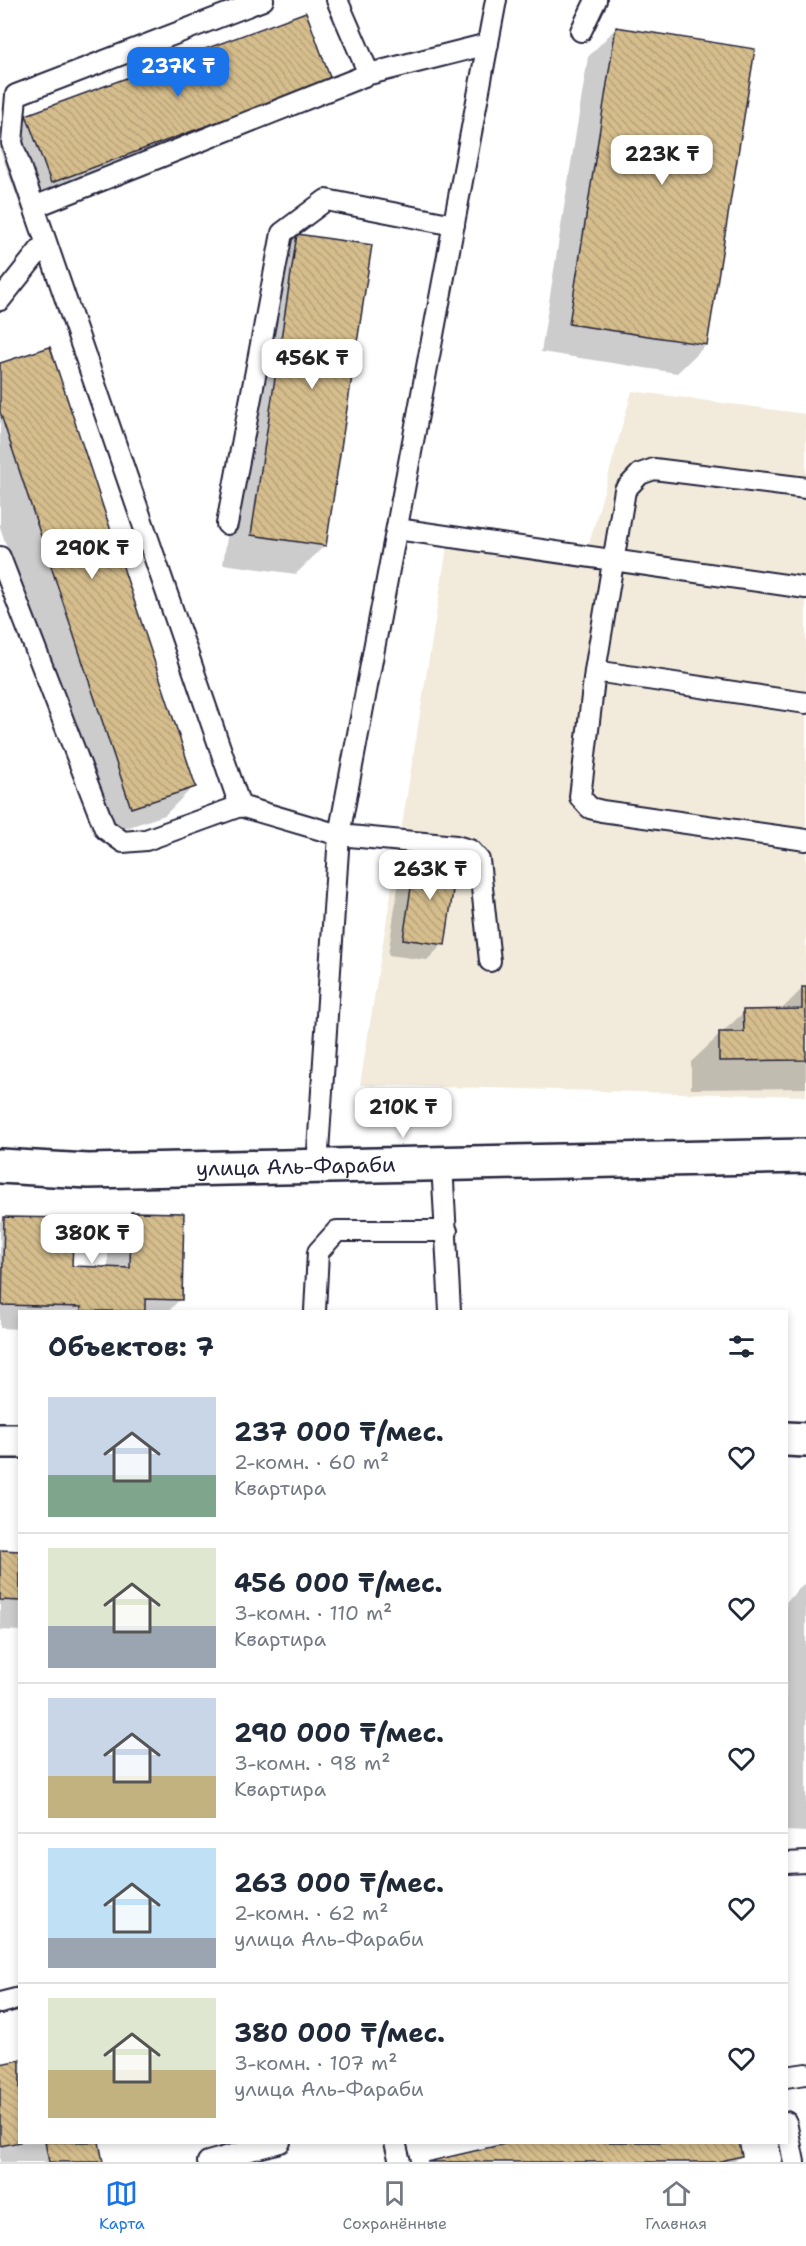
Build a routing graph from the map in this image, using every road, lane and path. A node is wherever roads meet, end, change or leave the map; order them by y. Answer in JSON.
{"nodes":[{"id":1,"x":263,"y":0,"type":"edge"},
{"id":2,"x":337,"y":0,"type":"edge"},
{"id":3,"x":496,"y":0,"type":"edge"},
{"id":4,"x":596,"y":0,"type":"edge"},
{"id":5,"x":582,"y":31,"type":"dead end"},
{"id":6,"x":488,"y":44,"type":"junction"},
{"id":7,"x":369,"y":74,"type":"junction"},
{"id":8,"x":34,"y":207,"type":"junction"},
{"id":9,"x":454,"y":225,"type":"junction"},
{"id":10,"x":46,"y":242,"type":"junction"},
{"id":11,"x":0,"y":300,"type":"edge"},
{"id":12,"x":806,"y":488,"type":"edge"},
{"id":13,"x":227,"y":524,"type":"dead end"},
{"id":14,"x":397,"y":529,"type":"junction"},
{"id":15,"x":0,"y":557,"type":"edge"},
{"id":16,"x":613,"y":562,"type":"junction"},
{"id":17,"x":806,"y":588,"type":"edge"},
{"id":18,"x":596,"y":671,"type":"junction"},
{"id":19,"x":806,"y":703,"type":"edge"},
{"id":20,"x":240,"y":806,"type":"junction"},
{"id":21,"x":339,"y":835,"type":"junction"},
{"id":22,"x":806,"y":840,"type":"edge"},
{"id":23,"x":490,"y":961,"type":"dead end"},
{"id":24,"x":806,"y":1156,"type":"edge"},
{"id":25,"x":442,"y":1163,"type":"junction"},
{"id":26,"x":0,"y":1166,"type":"edge"},
{"id":27,"x":317,"y":1166,"type":"junction"},
{"id":28,"x":447,"y":1231,"type":"junction"},
{"id":29,"x":315,"y":1310,"type":"edge"},
{"id":30,"x":450,"y":1310,"type":"edge"},
{"id":31,"x":788,"y":1439,"type":"edge"},
{"id":32,"x":806,"y":1440,"type":"edge"},
{"id":33,"x":0,"y":1441,"type":"edge"},
{"id":34,"x":18,"y":1441,"type":"edge"},
{"id":35,"x":806,"y":1862,"type":"edge"},
{"id":36,"x":788,"y":1863,"type":"edge"},
{"id":37,"x":18,"y":1998,"type":"edge"},
{"id":38,"x":0,"y":2003,"type":"edge"},
{"id":39,"x":806,"y":2074,"type":"edge"},
{"id":40,"x":788,"y":2077,"type":"edge"},
{"id":41,"x":788,"y":2132,"type":"edge"},
{"id":42,"x":273,"y":2144,"type":"edge"},
{"id":43,"x":396,"y":2144,"type":"edge"},
{"id":44,"x":208,"y":2162,"type":"edge"},
{"id":45,"x":400,"y":2162,"type":"edge"},
{"id":46,"x":794,"y":2162,"type":"edge"}],
"edges":[{"from":1,"to":8,"type":"lane"},
{"from":2,"to":7,"type":"lane"},
{"from":3,"to":6,"type":"lane"},
{"from":4,"to":5,"type":"lane"},
{"from":6,"to":7,"type":"lane"},
{"from":6,"to":9,"type":"lane"},
{"from":7,"to":8,"type":"lane"},
{"from":8,"to":10,"type":"lane"},
{"from":9,"to":13,"type":"lane"},
{"from":9,"to":14,"type":"lane"},
{"from":10,"to":11,"type":"lane"},
{"from":10,"to":20,"type":"lane"},
{"from":12,"to":16,"type":"lane"},
{"from":14,"to":16,"type":"lane"},
{"from":14,"to":21,"type":"lane"},
{"from":15,"to":20,"type":"lane"},
{"from":16,"to":17,"type":"lane"},
{"from":16,"to":18,"type":"lane"},
{"from":18,"to":19,"type":"lane"},
{"from":18,"to":22,"type":"lane"},
{"from":20,"to":21,"type":"lane"},
{"from":21,"to":23,"type":"lane"},
{"from":21,"to":27,"type":"lane"},
{"from":24,"to":25,"type":"main road","name":"улица Аль-Фараби"},
{"from":25,"to":27,"type":"main road","name":"улица Аль-Фараби"},
{"from":25,"to":28,"type":"lane"},
{"from":26,"to":27,"type":"main road","name":"улица Аль-Фараби"},
{"from":28,"to":29,"type":"lane"},
{"from":28,"to":30,"type":"lane"},
{"from":31,"to":32,"type":"main road"},
{"from":33,"to":34,"type":"main road"},
{"from":35,"to":36,"type":"lane"},
{"from":37,"to":38,"type":"lane"},
{"from":39,"to":40,"type":"lane"},
{"from":41,"to":46,"type":"lane"},
{"from":42,"to":44,"type":"lane"},
{"from":43,"to":45,"type":"lane"}]}
